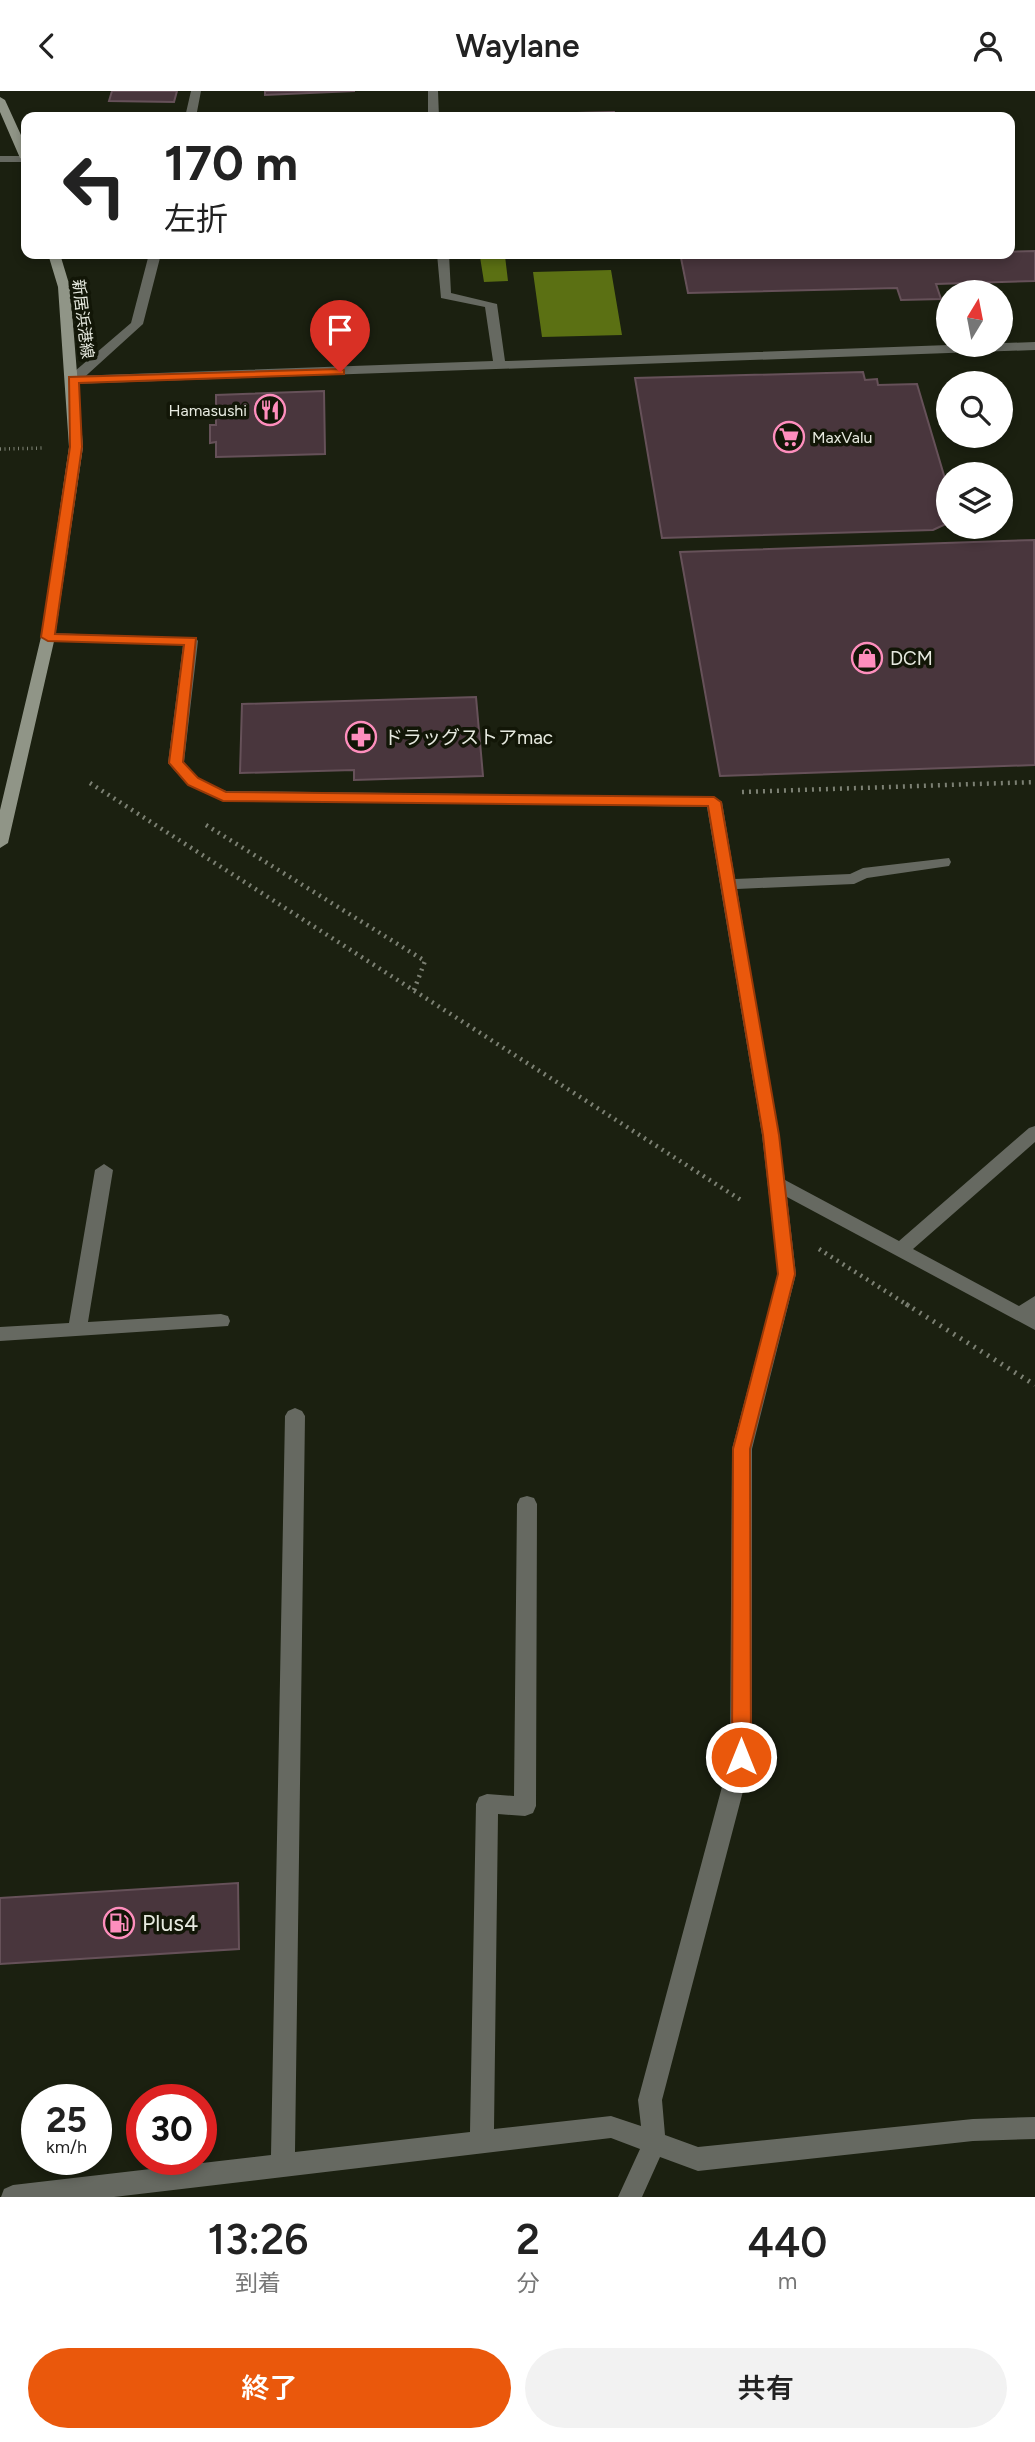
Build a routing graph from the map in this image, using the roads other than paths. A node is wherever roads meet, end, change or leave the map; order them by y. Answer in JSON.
{"nodes":[{"id":1,"x":196,"y":91,"type":"edge"},
{"id":2,"x":433,"y":91,"type":"edge"},
{"id":3,"x":0,"y":100,"type":"edge"},
{"id":4,"x":191,"y":112,"type":"edge"},
{"id":5,"x":434,"y":112,"type":"edge"},
{"id":6,"x":21,"y":148,"type":"edge"},
{"id":7,"x":0,"y":159,"type":"edge"},
{"id":8,"x":21,"y":159,"type":"edge"},
{"id":9,"x":56,"y":259,"type":"edge"},
{"id":10,"x":154,"y":259,"type":"edge"},
{"id":11,"x":443,"y":259,"type":"edge"},
{"id":12,"x":1035,"y":346,"type":"edge"},
{"id":13,"x":500,"y":367,"type":"junction"},
{"id":14,"x":73,"y":380,"type":"junction"},
{"id":15,"x":48,"y":637,"type":"junction"},
{"id":16,"x":0,"y":843,"type":"edge"},
{"id":17,"x":943,"y":862,"type":"dead end"},
{"id":18,"x":728,"y":884,"type":"junction"},
{"id":19,"x":1035,"y":1132,"type":"edge"},
{"id":20,"x":104,"y":1170,"type":"dead end"},
{"id":21,"x":778,"y":1184,"type":"junction"},
{"id":22,"x":900,"y":1250,"type":"junction"},
{"id":23,"x":1030,"y":1313,"type":"edge"},
{"id":24,"x":221,"y":1321,"type":"dead end"},
{"id":25,"x":77,"y":1329,"type":"junction"},
{"id":26,"x":0,"y":1335,"type":"edge"},
{"id":27,"x":295,"y":1416,"type":"dead end"},
{"id":28,"x":527,"y":1504,"type":"dead end"},
{"id":29,"x":1035,"y":2128,"type":"edge"},
{"id":30,"x":482,"y":2142,"type":"junction"},
{"id":31,"x":654,"y":2144,"type":"junction"},
{"id":32,"x":284,"y":2165,"type":"junction"},
{"id":33,"x":13,"y":2197,"type":"edge"},
{"id":34,"x":630,"y":2197,"type":"edge"}],
"edges":[{"from":1,"to":4,"type":"street"},
{"from":2,"to":5,"type":"street"},
{"from":3,"to":6,"type":"main road"},
{"from":7,"to":8,"type":"street"},
{"from":9,"to":14,"type":"main road","name":"新居浜港線"},
{"from":10,"to":14,"type":"street"},
{"from":11,"to":13,"type":"street"},
{"from":12,"to":13,"type":"street"},
{"from":13,"to":14,"type":"street"},
{"from":14,"to":15,"type":"main road","name":"新居浜港線"},
{"from":15,"to":16,"type":"main road","name":"新居浜港線"},
{"from":15,"to":18,"type":"street"},
{"from":17,"to":18,"type":"street"},
{"from":18,"to":21,"type":"street"},
{"from":19,"to":22,"type":"street"},
{"from":20,"to":25,"type":"street"},
{"from":21,"to":22,"type":"street"},
{"from":21,"to":31,"type":"street"},
{"from":22,"to":23,"type":"street"},
{"from":24,"to":25,"type":"street"},
{"from":25,"to":26,"type":"street"},
{"from":27,"to":32,"type":"street"},
{"from":28,"to":30,"type":"street"},
{"from":29,"to":31,"type":"street"},
{"from":30,"to":31,"type":"street"},
{"from":30,"to":32,"type":"street"},
{"from":31,"to":34,"type":"street"},
{"from":32,"to":33,"type":"street"}]}
